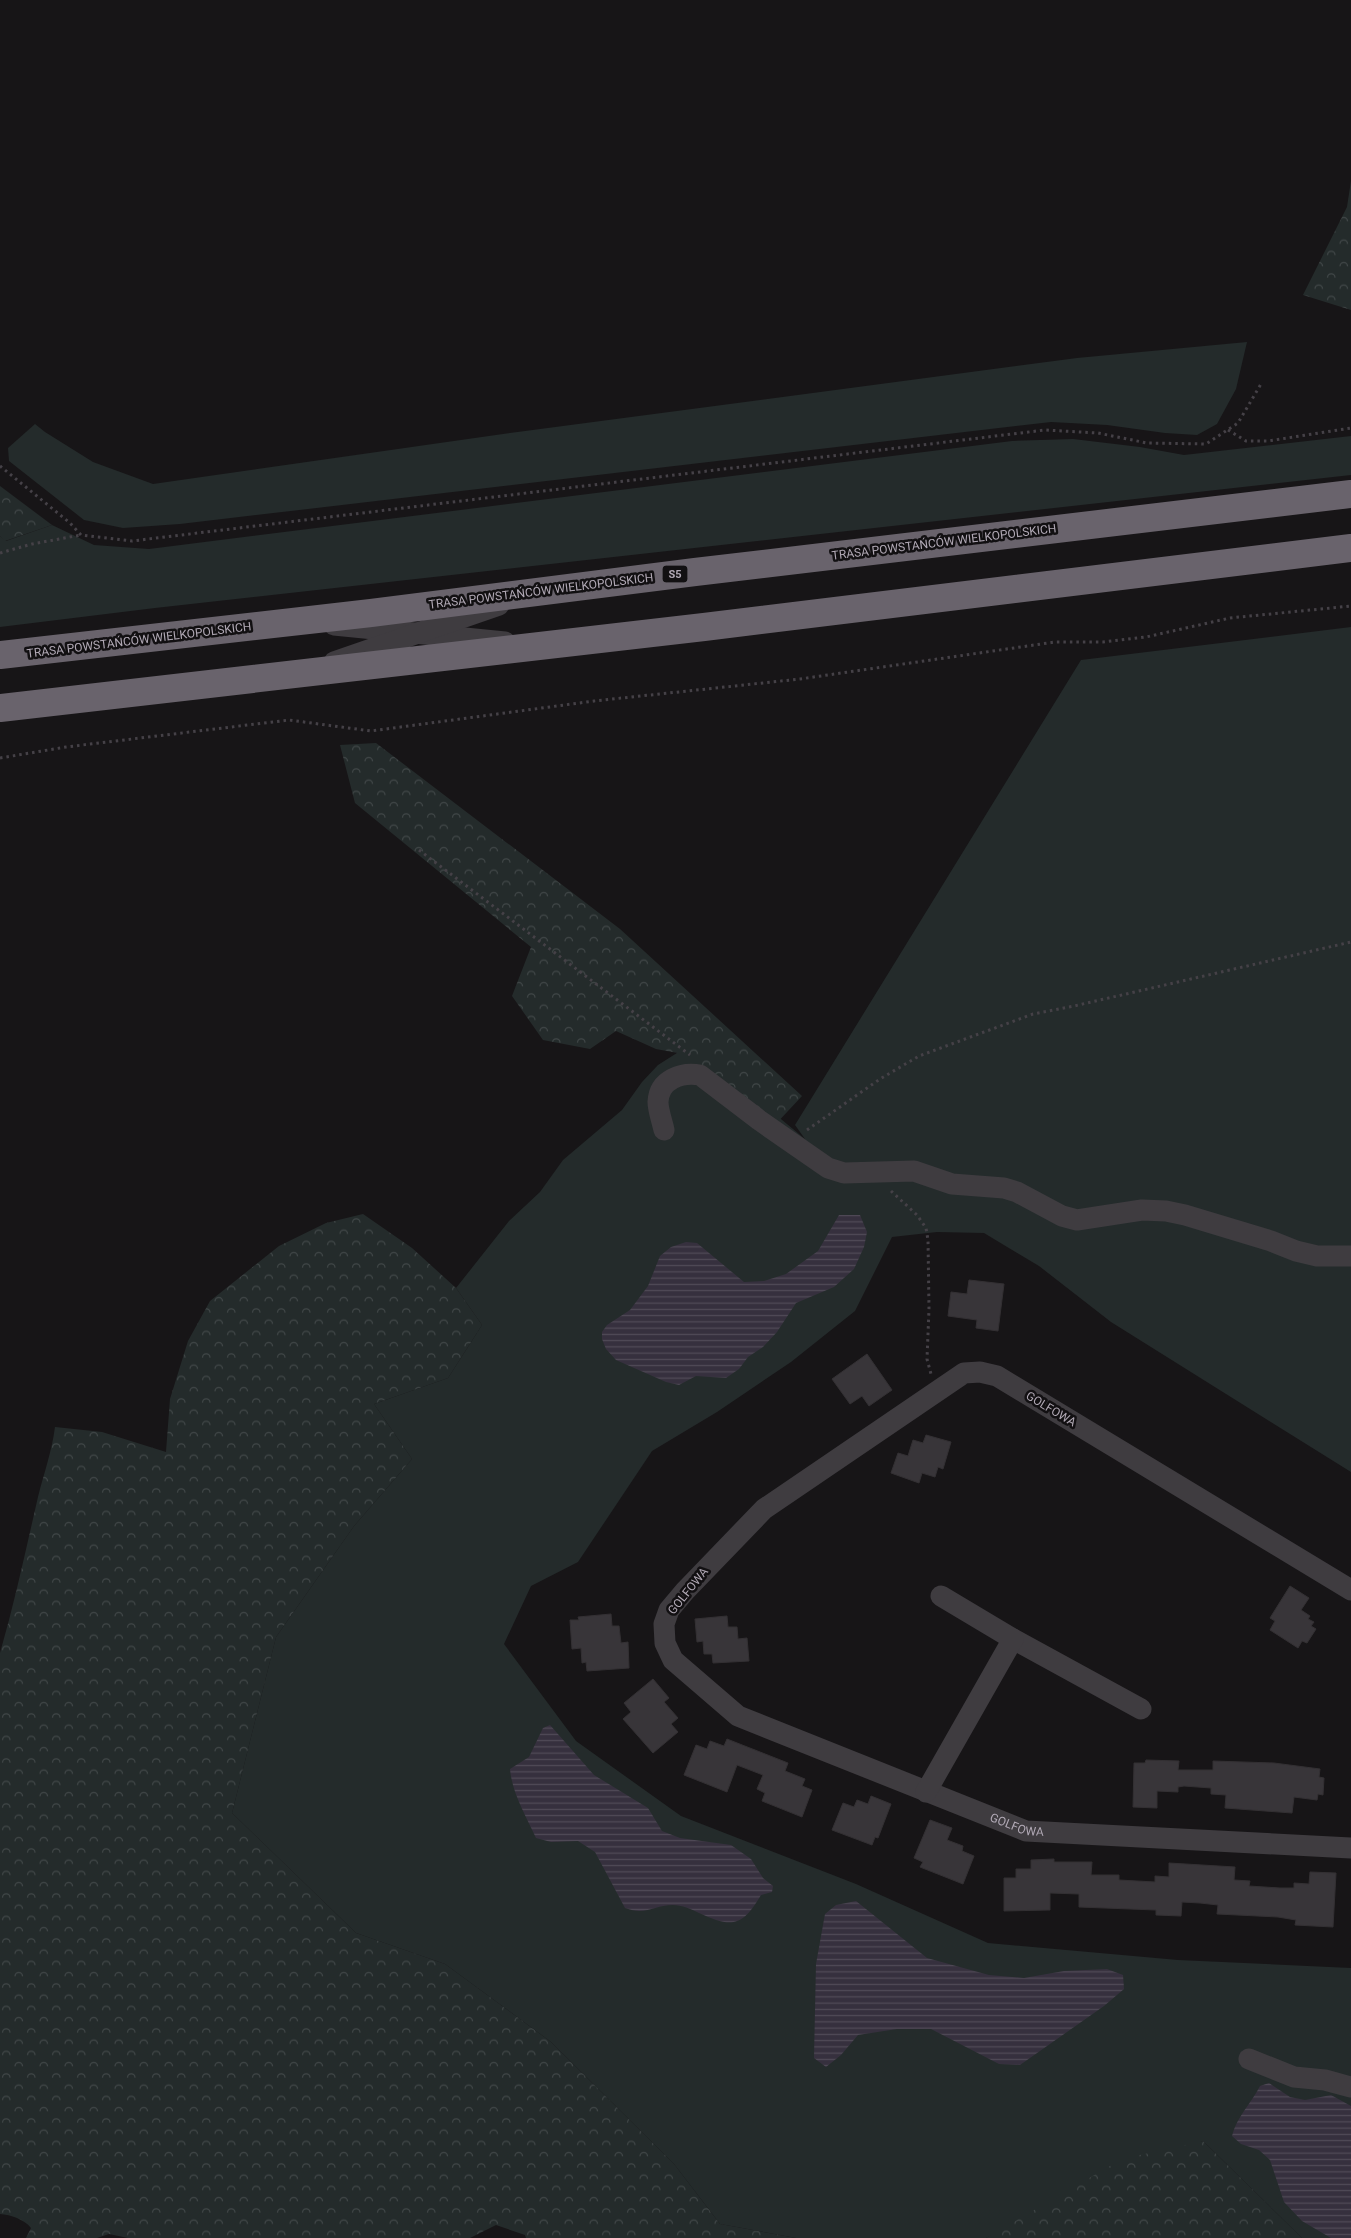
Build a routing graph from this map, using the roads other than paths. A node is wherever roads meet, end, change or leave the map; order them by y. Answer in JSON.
{"nodes":[{"id":1,"x":1351,"y":494,"type":"edge"},
{"id":2,"x":1351,"y":548,"type":"edge"},
{"id":3,"x":536,"y":592,"type":"junction"},
{"id":4,"x":295,"y":622,"type":"junction"},
{"id":5,"x":416,"y":633,"type":"junction"},
{"id":6,"x":542,"y":646,"type":"junction"},
{"id":7,"x":0,"y":655,"type":"edge"},
{"id":8,"x":300,"y":674,"type":"junction"},
{"id":9,"x":0,"y":708,"type":"edge"},
{"id":10,"x":664,"y":1130,"type":"dead end"},
{"id":11,"x":1351,"y":1256,"type":"edge"},
{"id":12,"x":1351,"y":1590,"type":"edge"},
{"id":13,"x":941,"y":1596,"type":"dead end"},
{"id":14,"x":1013,"y":1638,"type":"junction"},
{"id":15,"x":1140,"y":1709,"type":"dead end"},
{"id":16,"x":926,"y":1792,"type":"junction"},
{"id":17,"x":1351,"y":1848,"type":"edge"},
{"id":18,"x":1249,"y":2059,"type":"dead end"},
{"id":19,"x":1351,"y":2087,"type":"edge"}],
"edges":[{"from":1,"to":3,"type":"highway","name":"TRASA POWSTAŃCÓW WIELKOPOLSKICH","number":"S5"},
{"from":2,"to":6,"type":"highway"},
{"from":3,"to":4,"type":"highway","name":"TRASA POWSTAŃCÓW WIELKOPOLSKICH","number":"S5"},
{"from":3,"to":5,"type":"lane"},
{"from":4,"to":5,"type":"lane"},
{"from":4,"to":7,"type":"highway","name":"TRASA POWSTAŃCÓW WIELKOPOLSKICH","number":"S5"},
{"from":5,"to":6,"type":"lane"},
{"from":5,"to":8,"type":"lane"},
{"from":6,"to":8,"type":"highway"},
{"from":8,"to":9,"type":"highway"},
{"from":10,"to":11,"type":"lane"},
{"from":12,"to":16,"type":"lane","name":"GOLFOWA"},
{"from":13,"to":14,"type":"lane"},
{"from":14,"to":15,"type":"lane"},
{"from":14,"to":16,"type":"lane"},
{"from":16,"to":17,"type":"lane","name":"GOLFOWA"},
{"from":18,"to":19,"type":"lane"}]}
